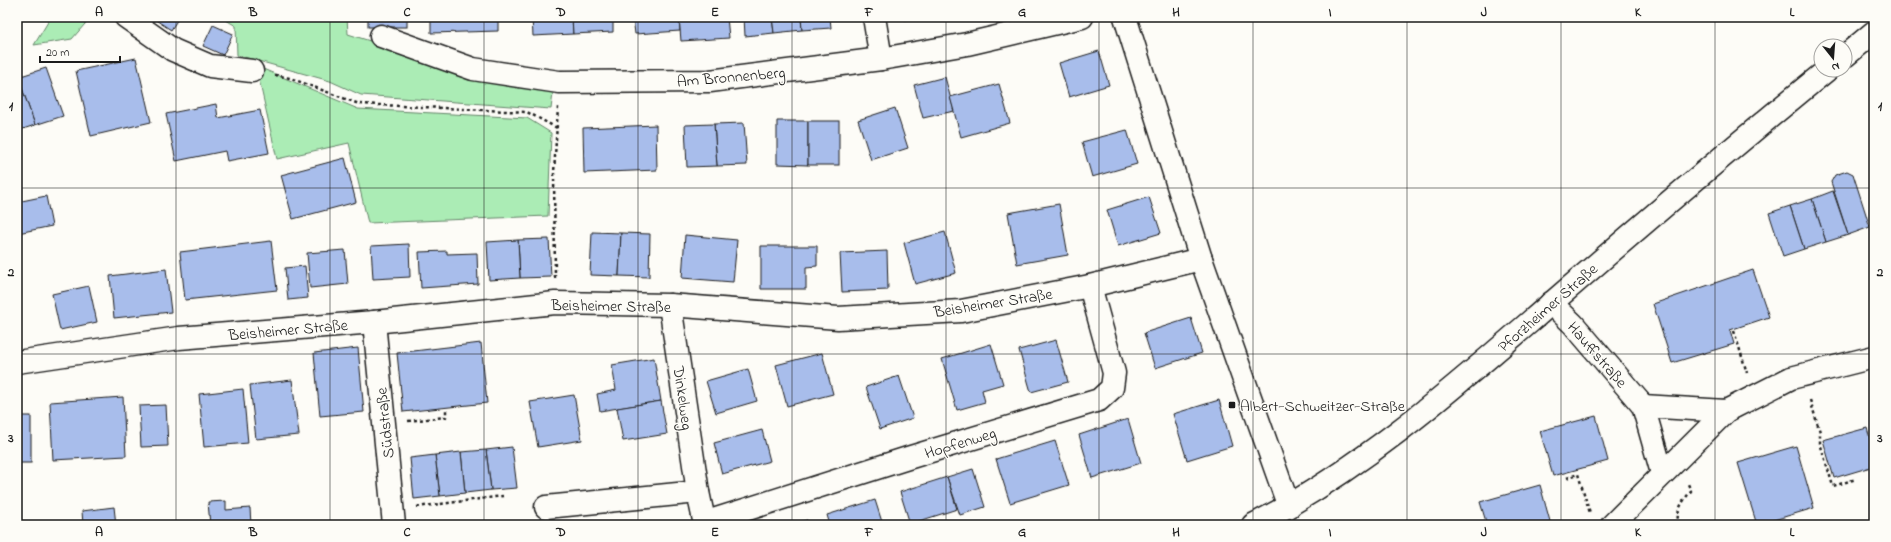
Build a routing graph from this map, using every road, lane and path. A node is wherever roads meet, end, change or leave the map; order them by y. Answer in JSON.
{"nodes":[{"id":1,"x":126,"y":17,"type":"edge"},
{"id":2,"x":874,"y":17,"type":"edge"},
{"id":3,"x":1082,"y":17,"type":"edge"},
{"id":4,"x":1125,"y":17,"type":"edge"},
{"id":5,"x":1874,"y":32,"type":"edge"},
{"id":6,"x":381,"y":36,"type":"dead end"},
{"id":7,"x":1853,"y":49,"type":"edge"},
{"id":8,"x":881,"y":59,"type":"junction"},
{"id":9,"x":252,"y":71,"type":"joint"},
{"id":10,"x":1818,"y":78,"type":"edge"},
{"id":11,"x":559,"y":82,"type":"junction"},
{"id":12,"x":557,"y":128,"type":"junction"},
{"id":13,"x":1201,"y":259,"type":"junction"},
{"id":14,"x":1090,"y":286,"type":"junction"},
{"id":15,"x":555,"y":303,"type":"junction"},
{"id":16,"x":1552,"y":303,"type":"junction"},
{"id":17,"x":670,"y":305,"type":"junction"},
{"id":18,"x":374,"y":322,"type":"junction"},
{"id":19,"x":1734,"y":331,"type":"dead end"},
{"id":20,"x":1874,"y":358,"type":"edge"},
{"id":21,"x":17,"y":362,"type":"edge"},
{"id":22,"x":1802,"y":375,"type":"junction"},
{"id":23,"x":1754,"y":396,"type":"junction"},
{"id":24,"x":1643,"y":406,"type":"junction"},
{"id":25,"x":446,"y":408,"type":"dead end"},
{"id":26,"x":1726,"y":411,"type":"junction"},
{"id":27,"x":384,"y":424,"type":"junction"},
{"id":28,"x":1662,"y":473,"type":"junction"},
{"id":29,"x":1567,"y":478,"type":"dead end"},
{"id":30,"x":1856,"y":479,"type":"dead end"},
{"id":31,"x":1691,"y":491,"type":"dead end"},
{"id":32,"x":698,"y":492,"type":"junction"},
{"id":33,"x":503,"y":496,"type":"dead end"},
{"id":34,"x":546,"y":507,"type":"dead end"},
{"id":35,"x":1289,"y":507,"type":"junction"},
{"id":36,"x":393,"y":517,"type":"edge"},
{"id":37,"x":1592,"y":518,"type":"dead end"},
{"id":38,"x":705,"y":524,"type":"edge"},
{"id":39,"x":1253,"y":525,"type":"edge"},
{"id":40,"x":1612,"y":525,"type":"edge"},
{"id":41,"x":1678,"y":525,"type":"edge"}],
"edges":[{"from":1,"to":9,"type":"street"},
{"from":2,"to":8,"type":"street"},
{"from":3,"to":8,"type":"street","name":"Am Bronnenberg"},
{"from":4,"to":13,"type":"street"},
{"from":5,"to":7,"type":"street"},
{"from":6,"to":11,"type":"street","name":"Am Bronnenberg"},
{"from":8,"to":11,"type":"street","name":"Am Bronnenberg"},
{"from":9,"to":12,"type":"path"},
{"from":10,"to":16,"type":"street","name":"Pforzheimer Straße"},
{"from":11,"to":12,"type":"path"},
{"from":12,"to":15,"type":"path"},
{"from":13,"to":14,"type":"street","name":"Beisheimer Straße"},
{"from":13,"to":35,"type":"street"},
{"from":14,"to":17,"type":"street","name":"Beisheimer Straße"},
{"from":14,"to":38,"type":"street","name":"Hopfenweg"},
{"from":15,"to":17,"type":"street","name":"Beisheimer Straße"},
{"from":15,"to":18,"type":"street","name":"Beisheimer Straße"},
{"from":16,"to":24,"type":"street","name":"Hauffstraße"},
{"from":16,"to":35,"type":"street","name":"Pforzheimer Straße"},
{"from":17,"to":32,"type":"street","name":"Dinkelweg"},
{"from":18,"to":21,"type":"street","name":"Beisheimer Straße"},
{"from":18,"to":27,"type":"street","name":"Südstraße"},
{"from":19,"to":23,"type":"path"},
{"from":20,"to":22,"type":"street"},
{"from":22,"to":23,"type":"street"},
{"from":22,"to":30,"type":"path"},
{"from":23,"to":26,"type":"street"},
{"from":24,"to":26,"type":"street"},
{"from":24,"to":28,"type":"street","name":"Hauffstraße"},
{"from":25,"to":27,"type":"path"},
{"from":26,"to":28,"type":"street"},
{"from":27,"to":36,"type":"street","name":"Südstraße"},
{"from":28,"to":40,"type":"street"},
{"from":29,"to":37,"type":"path"},
{"from":31,"to":41,"type":"path"},
{"from":32,"to":34,"type":"street"},
{"from":32,"to":38,"type":"street","name":"Dinkelweg"},
{"from":33,"to":36,"type":"path"},
{"from":35,"to":39,"type":"street","name":"Pforzheimer Straße"}]}
